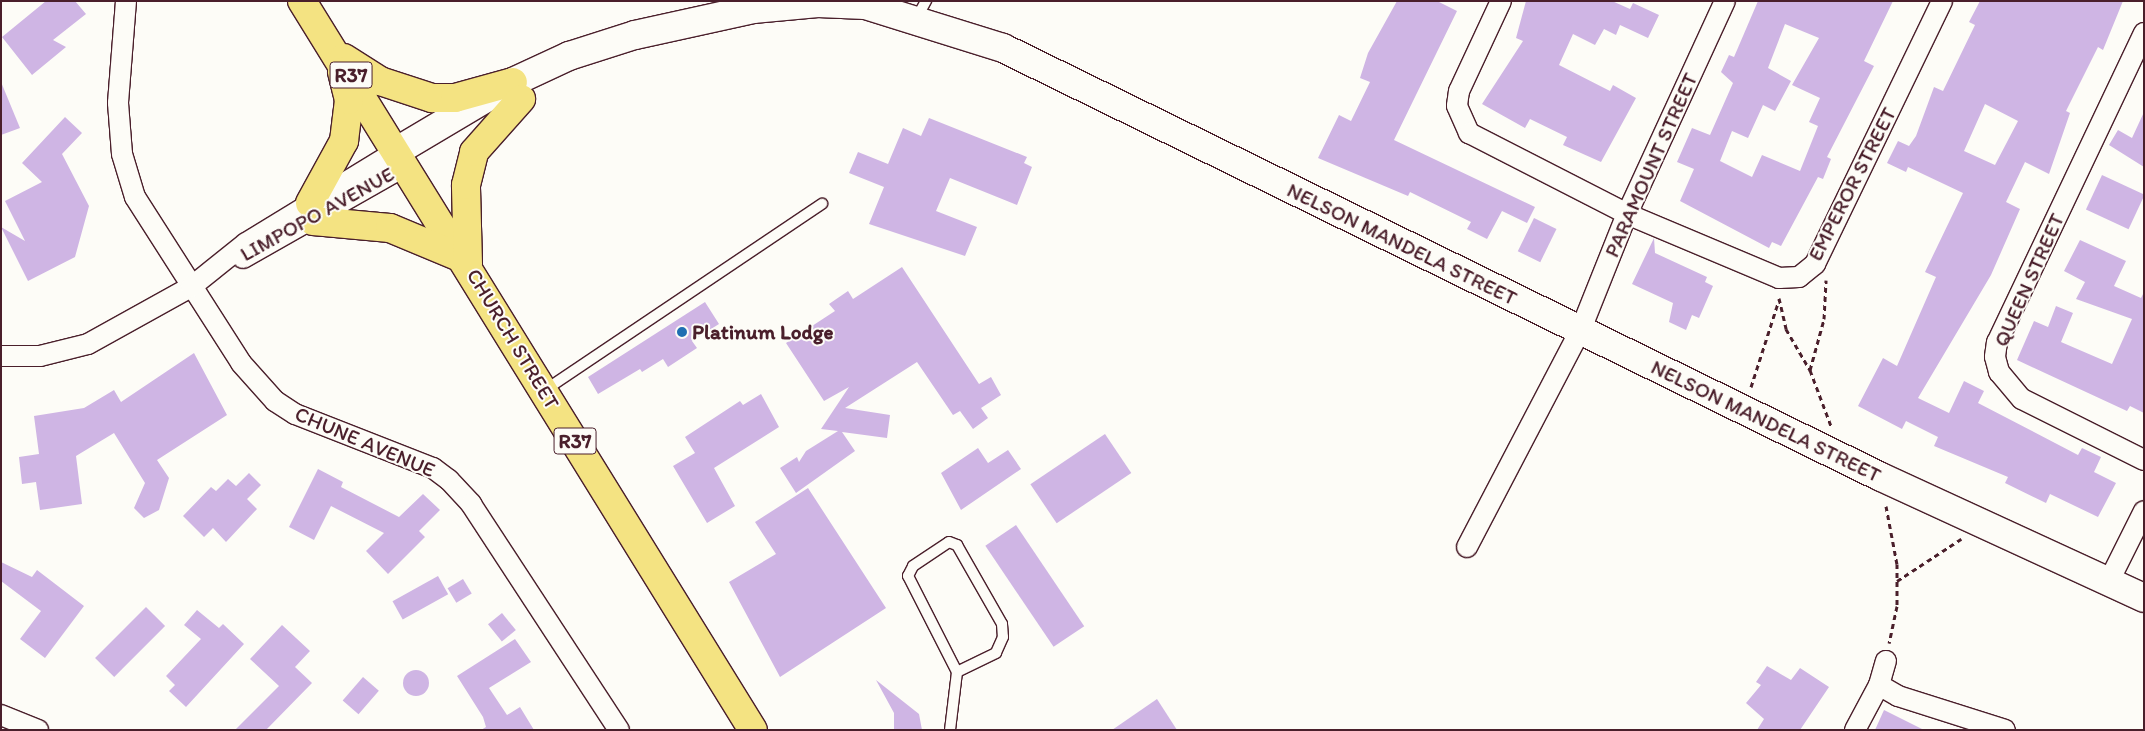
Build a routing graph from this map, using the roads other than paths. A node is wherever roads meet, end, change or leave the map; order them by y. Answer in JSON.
{"nodes":[{"id":1,"x":126,"y":1,"type":"edge"},
{"id":2,"x":302,"y":1,"type":"edge"},
{"id":3,"x":1501,"y":1,"type":"edge"},
{"id":4,"x":1725,"y":1,"type":"edge"},
{"id":5,"x":1942,"y":1,"type":"edge"},
{"id":6,"x":921,"y":10,"type":"edge"},
{"id":7,"x":2144,"y":33,"type":"edge"},
{"id":8,"x":337,"y":53,"type":"junction"},
{"id":9,"x":517,"y":91,"type":"junction"},
{"id":10,"x":401,"y":159,"type":"junction"},
{"id":11,"x":822,"y":204,"type":"dead end"},
{"id":12,"x":312,"y":212,"type":"junction"},
{"id":13,"x":1627,"y":214,"type":"junction"},
{"id":14,"x":465,"y":261,"type":"junction"},
{"id":15,"x":191,"y":287,"type":"junction"},
{"id":16,"x":1581,"y":330,"type":"junction"},
{"id":17,"x":1,"y":356,"type":"edge"},
{"id":18,"x":545,"y":390,"type":"junction"},
{"id":19,"x":2144,"y":460,"type":"edge"},
{"id":20,"x":2144,"y":511,"type":"edge"},
{"id":21,"x":1467,"y":547,"type":"dead end"},
{"id":22,"x":2109,"y":581,"type":"junction"},
{"id":23,"x":2144,"y":598,"type":"edge"},
{"id":24,"x":1886,"y":661,"type":"road end"},
{"id":25,"x":957,"y":672,"type":"junction"},
{"id":26,"x":1879,"y":685,"type":"junction"},
{"id":27,"x":1,"y":715,"type":"edge"},
{"id":28,"x":38,"y":730,"type":"edge"},
{"id":29,"x":619,"y":730,"type":"edge"},
{"id":30,"x":752,"y":730,"type":"edge"},
{"id":31,"x":950,"y":730,"type":"edge"},
{"id":32,"x":1855,"y":730,"type":"edge"},
{"id":33,"x":2005,"y":730,"type":"edge"}],
"edges":[{"from":1,"to":15,"type":"street","name":"CHUNE AVENUE"},
{"from":2,"to":8,"type":"main road","name":"CHURCH STREET","number":"R37"},
{"from":3,"to":13,"type":"street"},
{"from":4,"to":13,"type":"street","name":"PARAMOUNT STREET"},
{"from":5,"to":13,"type":"street","name":"EMPEROR STREET"},
{"from":6,"to":9,"type":"street","name":"NELSON MANDELA STREET"},
{"from":6,"to":16,"type":"street","name":"NELSON MANDELA STREET"},
{"from":7,"to":19,"type":"street","name":"QUEEN STREET"},
{"from":8,"to":9,"type":"main road"},
{"from":8,"to":10,"type":"main road","name":"CHURCH STREET","number":"R37"},
{"from":8,"to":12,"type":"main road"},
{"from":9,"to":10,"type":"street","name":"NELSON MANDELA STREET"},
{"from":9,"to":14,"type":"main road"},
{"from":10,"to":12,"type":"street","name":"LIMPOPO AVENUE"},
{"from":10,"to":14,"type":"main road","name":"CHURCH STREET","number":"R37"},
{"from":11,"to":18,"type":"lane"},
{"from":12,"to":14,"type":"main road"},
{"from":12,"to":15,"type":"street","name":"LIMPOPO AVENUE"},
{"from":13,"to":16,"type":"street","name":"PARAMOUNT STREET"},
{"from":14,"to":18,"type":"main road","name":"CHURCH STREET","number":"R37"},
{"from":15,"to":17,"type":"street","name":"LIMPOPO AVENUE"},
{"from":15,"to":29,"type":"street","name":"CHUNE AVENUE"},
{"from":16,"to":21,"type":"street","name":"PARAMOUNT STREET"},
{"from":16,"to":22,"type":"street","name":"NELSON MANDELA STREET"},
{"from":18,"to":30,"type":"main road","name":"CHURCH STREET","number":"R37"},
{"from":20,"to":22,"type":"street"},
{"from":22,"to":23,"type":"street","name":"NELSON MANDELA STREET"},
{"from":24,"to":26,"type":"street"},
{"from":25,"to":25,"type":"lane"},
{"from":25,"to":31,"type":"lane"},
{"from":26,"to":32,"type":"street"},
{"from":26,"to":33,"type":"street"},
{"from":27,"to":28,"type":"street"}]}
